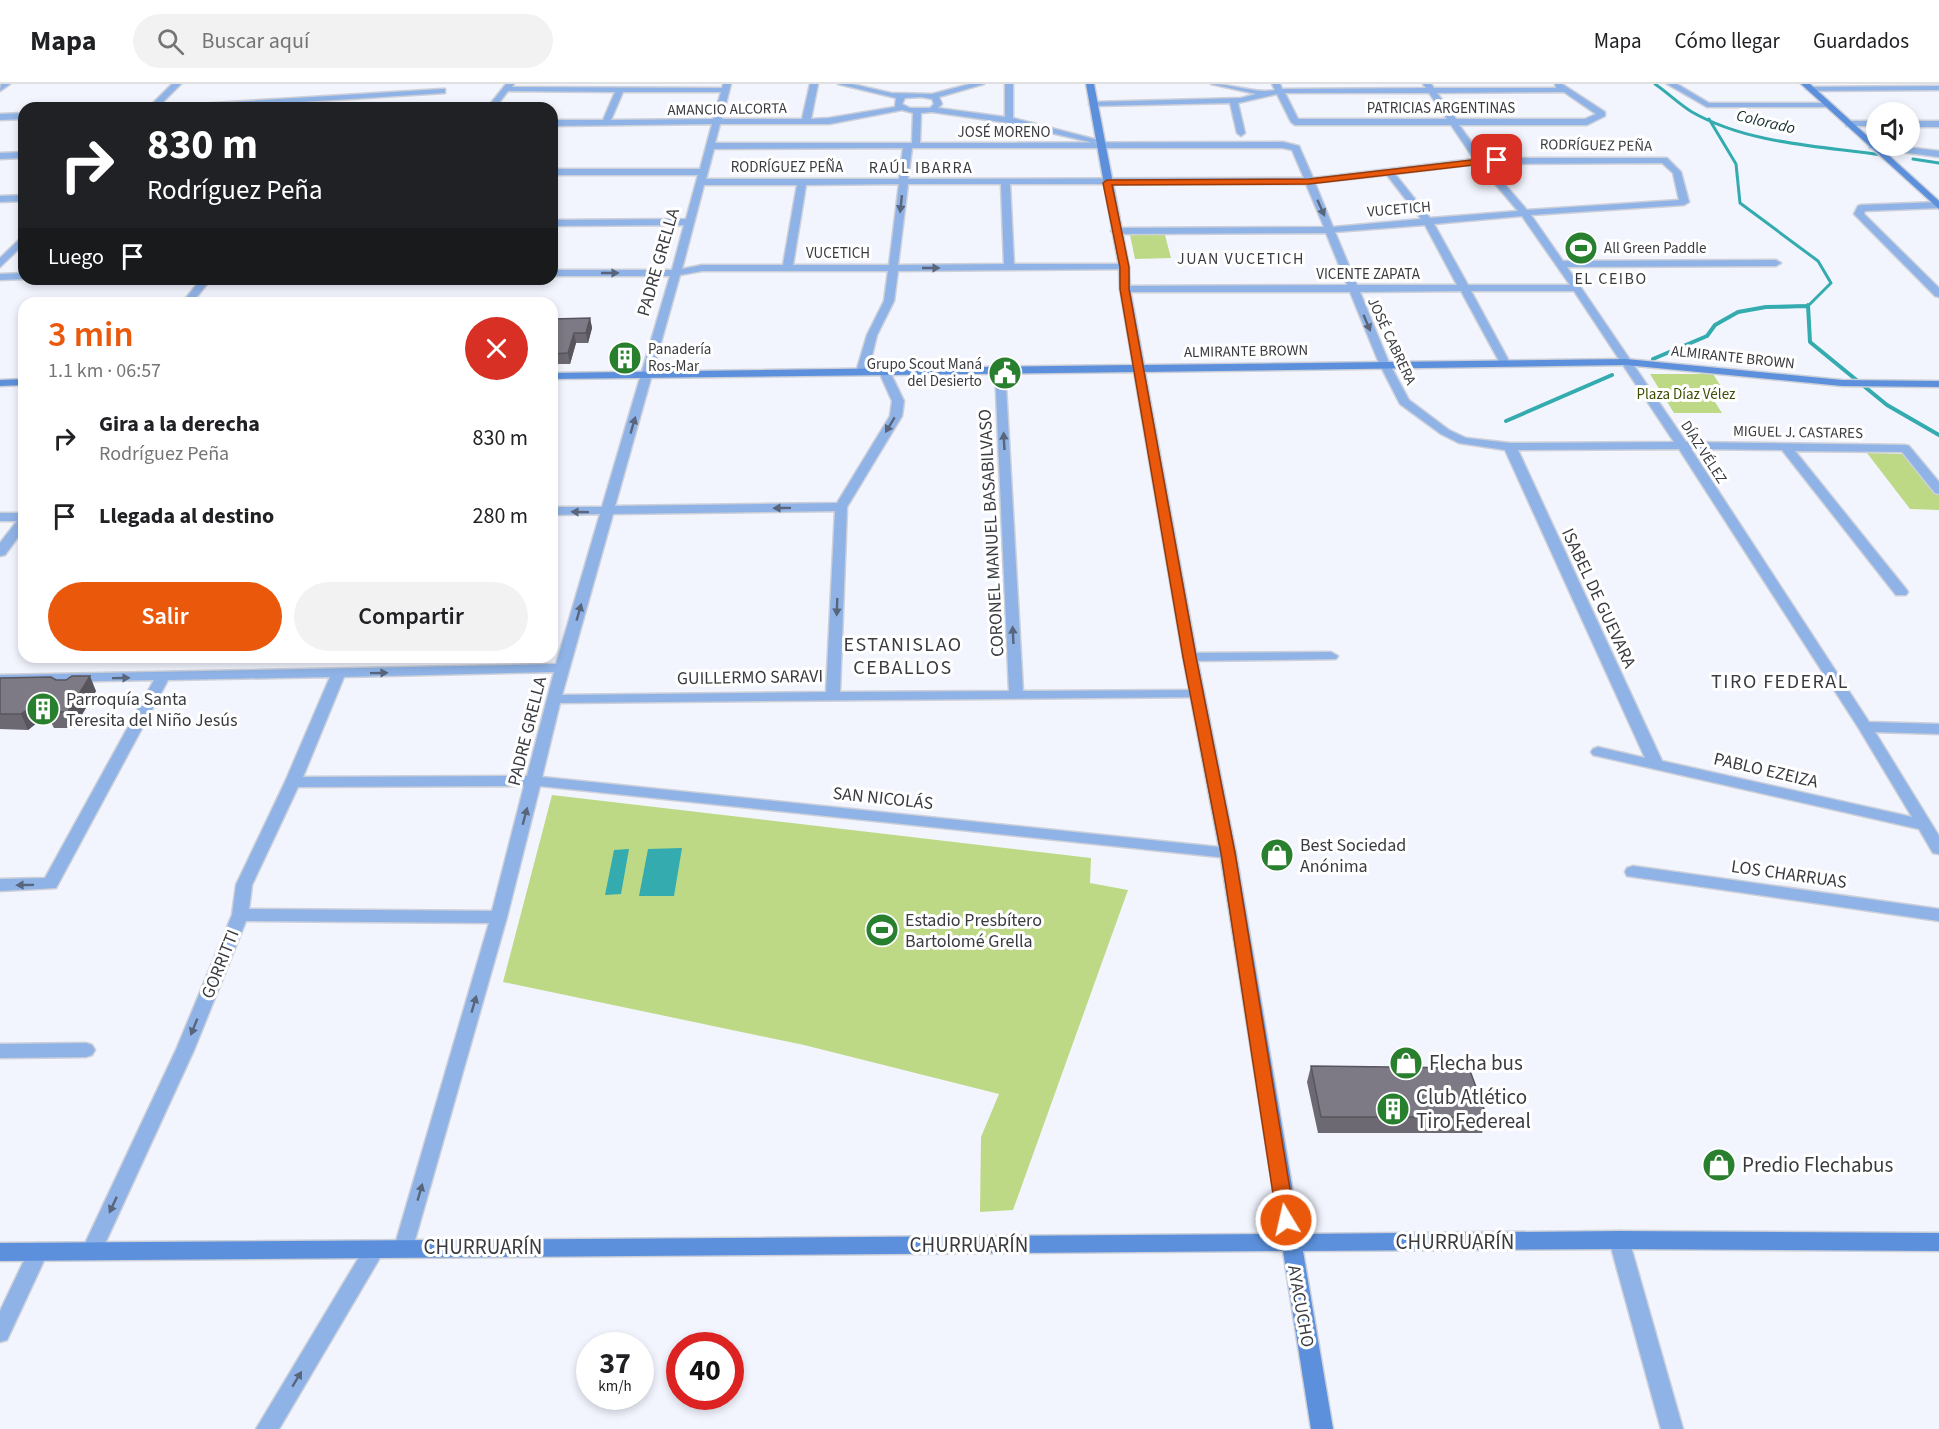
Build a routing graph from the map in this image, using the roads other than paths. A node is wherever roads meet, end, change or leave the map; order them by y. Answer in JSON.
{"nodes":[{"id":1,"x":6,"y":84,"type":"edge"},
{"id":2,"x":177,"y":84,"type":"edge"},
{"id":3,"x":349,"y":84,"type":"edge"},
{"id":4,"x":814,"y":84,"type":"edge"},
{"id":5,"x":842,"y":84,"type":"edge"},
{"id":6,"x":918,"y":84,"type":"edge"},
{"id":7,"x":980,"y":84,"type":"edge"},
{"id":8,"x":1009,"y":84,"type":"edge"},
{"id":9,"x":1090,"y":84,"type":"edge"},
{"id":10,"x":1215,"y":84,"type":"edge"},
{"id":11,"x":1557,"y":84,"type":"edge"},
{"id":12,"x":1671,"y":84,"type":"edge"},
{"id":13,"x":1808,"y":86,"type":"edge"},
{"id":14,"x":509,"y":87,"type":"edge"},
{"id":15,"x":726,"y":87,"type":"edge"},
{"id":16,"x":1429,"y":87,"type":"edge"},
{"id":17,"x":1935,"y":88,"type":"edge"},
{"id":18,"x":0,"y":89,"type":"edge"},
{"id":19,"x":620,"y":89,"type":"junction"},
{"id":20,"x":442,"y":90,"type":"dead end"},
{"id":21,"x":1276,"y":90,"type":"edge"},
{"id":22,"x":1566,"y":90,"type":"junction"},
{"id":23,"x":917,"y":94,"type":"junction"},
{"id":24,"x":340,"y":96,"type":"junction"},
{"id":25,"x":933,"y":96,"type":"junction"},
{"id":26,"x":901,"y":97,"type":"junction"},
{"id":27,"x":1233,"y":100,"type":"junction"},
{"id":28,"x":158,"y":102,"type":"edge"},
{"id":29,"x":254,"y":102,"type":"edge"},
{"id":30,"x":336,"y":102,"type":"edge"},
{"id":31,"x":496,"y":102,"type":"edge"},
{"id":32,"x":1093,"y":104,"type":"junction"},
{"id":33,"x":1828,"y":105,"type":"junction"},
{"id":34,"x":901,"y":108,"type":"junction"},
{"id":35,"x":932,"y":110,"type":"junction"},
{"id":36,"x":917,"y":112,"type":"junction"},
{"id":37,"x":18,"y":116,"type":"edge"},
{"id":38,"x":0,"y":117,"type":"edge"},
{"id":39,"x":1009,"y":120,"type":"junction"},
{"id":40,"x":807,"y":121,"type":"junction"},
{"id":41,"x":1451,"y":121,"type":"junction"},
{"id":42,"x":558,"y":123,"type":"edge"},
{"id":43,"x":606,"y":123,"type":"junction"},
{"id":44,"x":717,"y":123,"type":"junction"},
{"id":45,"x":1849,"y":124,"type":"junction"},
{"id":46,"x":1866,"y":124,"type":"edge"},
{"id":47,"x":1920,"y":124,"type":"edge"},
{"id":48,"x":1939,"y":124,"type":"edge"},
{"id":49,"x":1241,"y":133,"type":"dead end"},
{"id":50,"x":1866,"y":140,"type":"edge"},
{"id":51,"x":1099,"y":145,"type":"junction"},
{"id":52,"x":711,"y":146,"type":"junction"},
{"id":53,"x":912,"y":146,"type":"junction"},
{"id":54,"x":1296,"y":148,"type":"joint"},
{"id":55,"x":1920,"y":152,"type":"edge"},
{"id":56,"x":1939,"y":154,"type":"edge"},
{"id":57,"x":18,"y":155,"type":"edge"},
{"id":58,"x":0,"y":156,"type":"edge"},
{"id":59,"x":1884,"y":156,"type":"edge"},
{"id":60,"x":1480,"y":161,"type":"junction"},
{"id":61,"x":558,"y":172,"type":"edge"},
{"id":62,"x":1390,"y":173,"type":"junction"},
{"id":63,"x":702,"y":177,"type":"junction"},
{"id":64,"x":1309,"y":181,"type":"junction"},
{"id":65,"x":802,"y":182,"type":"junction"},
{"id":66,"x":904,"y":183,"type":"junction"},
{"id":67,"x":1005,"y":183,"type":"junction"},
{"id":68,"x":1107,"y":183,"type":"junction"},
{"id":69,"x":18,"y":198,"type":"edge"},
{"id":70,"x":0,"y":199,"type":"edge"},
{"id":71,"x":1684,"y":202,"type":"joint"},
{"id":72,"x":1938,"y":205,"type":"edge"},
{"id":73,"x":1525,"y":213,"type":"junction"},
{"id":74,"x":690,"y":222,"type":"junction"},
{"id":75,"x":1428,"y":222,"type":"junction"},
{"id":76,"x":558,"y":223,"type":"edge"},
{"id":77,"x":1330,"y":230,"type":"junction"},
{"id":78,"x":1116,"y":231,"type":"junction"},
{"id":79,"x":18,"y":244,"type":"edge"},
{"id":80,"x":1776,"y":263,"type":"dead end"},
{"id":81,"x":0,"y":264,"type":"edge"},
{"id":82,"x":1559,"y":264,"type":"junction"},
{"id":83,"x":1009,"y":267,"type":"junction"},
{"id":84,"x":1124,"y":267,"type":"junction"},
{"id":85,"x":787,"y":268,"type":"junction"},
{"id":86,"x":894,"y":268,"type":"junction"},
{"id":87,"x":558,"y":273,"type":"edge"},
{"id":88,"x":676,"y":273,"type":"junction"},
{"id":89,"x":18,"y":276,"type":"edge"},
{"id":90,"x":0,"y":277,"type":"edge"},
{"id":91,"x":201,"y":285,"type":"edge"},
{"id":92,"x":1575,"y":288,"type":"junction"},
{"id":93,"x":1125,"y":289,"type":"junction"},
{"id":94,"x":1353,"y":289,"type":"junction"},
{"id":95,"x":1467,"y":289,"type":"junction"},
{"id":96,"x":1939,"y":294,"type":"edge"},
{"id":97,"x":192,"y":297,"type":"edge"},
{"id":98,"x":1626,"y":362,"type":"junction"},
{"id":99,"x":1384,"y":363,"type":"junction"},
{"id":100,"x":1505,"y":363,"type":"junction"},
{"id":101,"x":1139,"y":369,"type":"junction"},
{"id":102,"x":1001,"y":370,"type":"junction"},
{"id":103,"x":862,"y":372,"type":"junction"},
{"id":104,"x":885,"y":372,"type":"junction"},
{"id":105,"x":648,"y":374,"type":"junction"},
{"id":106,"x":558,"y":376,"type":"edge"},
{"id":107,"x":0,"y":382,"type":"edge"},
{"id":108,"x":18,"y":382,"type":"edge"},
{"id":109,"x":1939,"y":384,"type":"edge"},
{"id":110,"x":1682,"y":445,"type":"junction"},
{"id":111,"x":1510,"y":447,"type":"junction"},
{"id":112,"x":1786,"y":447,"type":"junction"},
{"id":113,"x":1939,"y":490,"type":"edge"},
{"id":114,"x":841,"y":507,"type":"junction"},
{"id":115,"x":558,"y":512,"type":"edge"},
{"id":116,"x":608,"y":512,"type":"junction"},
{"id":117,"x":0,"y":517,"type":"edge"},
{"id":118,"x":18,"y":518,"type":"edge"},
{"id":119,"x":18,"y":527,"type":"edge"},
{"id":120,"x":0,"y":552,"type":"edge"},
{"id":121,"x":1901,"y":592,"type":"dead end"},
{"id":122,"x":1331,"y":656,"type":"dead end"},
{"id":123,"x":1190,"y":657,"type":"junction"},
{"id":124,"x":562,"y":668,"type":"junction"},
{"id":125,"x":338,"y":674,"type":"junction"},
{"id":126,"x":163,"y":677,"type":"junction"},
{"id":127,"x":0,"y":679,"type":"edge"},
{"id":128,"x":1016,"y":694,"type":"junction"},
{"id":129,"x":1197,"y":694,"type":"junction"},
{"id":130,"x":833,"y":695,"type":"junction"},
{"id":131,"x":556,"y":699,"type":"junction"},
{"id":132,"x":1865,"y":727,"type":"junction"},
{"id":133,"x":1939,"y":729,"type":"edge"},
{"id":134,"x":1598,"y":752,"type":"dead end"},
{"id":135,"x":1656,"y":765,"type":"junction"},
{"id":136,"x":535,"y":781,"type":"junction"},
{"id":137,"x":293,"y":782,"type":"junction"},
{"id":138,"x":1925,"y":825,"type":"junction"},
{"id":139,"x":1939,"y":849,"type":"edge"},
{"id":140,"x":1228,"y":853,"type":"junction"},
{"id":141,"x":1633,"y":872,"type":"dead end"},
{"id":142,"x":0,"y":885,"type":"edge"},
{"id":143,"x":240,"y":915,"type":"junction"},
{"id":144,"x":1939,"y":915,"type":"edge"},
{"id":145,"x":499,"y":917,"type":"junction"},
{"id":146,"x":86,"y":1050,"type":"dead end"},
{"id":147,"x":0,"y":1051,"type":"edge"},
{"id":148,"x":1619,"y":1240,"type":"junction"},
{"id":149,"x":1939,"y":1242,"type":"edge"},
{"id":150,"x":1290,"y":1243,"type":"junction"},
{"id":151,"x":404,"y":1248,"type":"junction"},
{"id":152,"x":92,"y":1250,"type":"junction"},
{"id":153,"x":374,"y":1250,"type":"junction"},
{"id":154,"x":0,"y":1252,"type":"edge"},
{"id":155,"x":38,"y":1252,"type":"junction"},
{"id":156,"x":0,"y":1333,"type":"edge"},
{"id":157,"x":267,"y":1429,"type":"edge"},
{"id":158,"x":1322,"y":1429,"type":"edge"},
{"id":159,"x":1672,"y":1429,"type":"edge"}],
"edges":[{"from":1,"to":18,"type":"street"},
{"from":2,"to":28,"type":"street"},
{"from":3,"to":24,"type":"street"},
{"from":4,"to":40,"type":"street"},
{"from":5,"to":26,"type":"street"},
{"from":6,"to":23,"type":"street"},
{"from":7,"to":25,"type":"street"},
{"from":8,"to":39,"type":"street"},
{"from":9,"to":32,"type":"main road","name":"AYACUCHO"},
{"from":10,"to":21,"type":"street"},
{"from":11,"to":22,"type":"street"},
{"from":12,"to":33,"type":"street"},
{"from":13,"to":17,"type":"street"},
{"from":13,"to":33,"type":"main road"},
{"from":14,"to":19,"type":"street"},
{"from":14,"to":31,"type":"street"},
{"from":15,"to":19,"type":"street"},
{"from":15,"to":44,"type":"street","name":"PADRE GRELLA"},
{"from":16,"to":21,"type":"street"},
{"from":16,"to":22,"type":"street"},
{"from":16,"to":41,"type":"street","name":"DÍAZ VÉLEZ"},
{"from":19,"to":43,"type":"street"},
{"from":20,"to":24,"type":"street"},
{"from":21,"to":27,"type":"street"},
{"from":21,"to":41,"type":"street","name":"PATRICIAS ARGENTINAS"},
{"from":22,"to":41,"type":"street","name":"PATRICIAS ARGENTINAS"},
{"from":23,"to":25,"type":"street"},
{"from":23,"to":26,"type":"street"},
{"from":24,"to":29,"type":"street"},
{"from":24,"to":30,"type":"street"},
{"from":25,"to":35,"type":"street"},
{"from":26,"to":34,"type":"street"},
{"from":27,"to":32,"type":"street"},
{"from":27,"to":49,"type":"street"},
{"from":32,"to":51,"type":"main road","name":"AYACUCHO"},
{"from":33,"to":45,"type":"main road"},
{"from":34,"to":36,"type":"street"},
{"from":34,"to":40,"type":"street","name":"AMANCIO ALCORTA"},
{"from":35,"to":36,"type":"street"},
{"from":35,"to":39,"type":"street"},
{"from":36,"to":53,"type":"street"},
{"from":37,"to":38,"type":"street"},
{"from":39,"to":51,"type":"street"},
{"from":40,"to":44,"type":"street","name":"AMANCIO ALCORTA"},
{"from":41,"to":60,"type":"street","name":"DÍAZ VÉLEZ"},
{"from":42,"to":43,"type":"street","name":"AMANCIO ALCORTA"},
{"from":43,"to":44,"type":"street","name":"AMANCIO ALCORTA"},
{"from":44,"to":52,"type":"street","name":"PADRE GRELLA"},
{"from":45,"to":46,"type":"street"},
{"from":45,"to":50,"type":"main road"},
{"from":47,"to":48,"type":"street"},
{"from":51,"to":53,"type":"street","name":"JOSÉ MORENO"},
{"from":51,"to":54,"type":"street","name":"JOSÉ MORENO"},
{"from":51,"to":68,"type":"main road","name":"AYACUCHO"},
{"from":52,"to":53,"type":"street","name":"JOSÉ MORENO"},
{"from":52,"to":63,"type":"street","name":"PADRE GRELLA"},
{"from":53,"to":66,"type":"street"},
{"from":54,"to":64,"type":"street","name":"JOSÉ CABRERA"},
{"from":55,"to":56,"type":"street"},
{"from":57,"to":58,"type":"street"},
{"from":59,"to":72,"type":"main road"},
{"from":60,"to":62,"type":"street","name":"RODRÍGUEZ PEÑA"},
{"from":60,"to":71,"type":"street","name":"RODRÍGUEZ PEÑA"},
{"from":60,"to":73,"type":"street","name":"DÍAZ VÉLEZ"},
{"from":61,"to":63,"type":"street","name":"RODRÍGUEZ PEÑA"},
{"from":62,"to":64,"type":"street","name":"RODRÍGUEZ PEÑA"},
{"from":62,"to":75,"type":"street"},
{"from":63,"to":65,"type":"street","name":"RODRÍGUEZ PEÑA"},
{"from":63,"to":74,"type":"street","name":"PADRE GRELLA"},
{"from":64,"to":68,"type":"street","name":"RODRÍGUEZ PEÑA"},
{"from":64,"to":77,"type":"street","name":"JOSÉ CABRERA","one_way":true},
{"from":65,"to":66,"type":"street","name":"RODRÍGUEZ PEÑA"},
{"from":65,"to":85,"type":"street"},
{"from":66,"to":67,"type":"street","name":"RODRÍGUEZ PEÑA"},
{"from":66,"to":86,"type":"street","one_way":true},
{"from":67,"to":68,"type":"street","name":"RODRÍGUEZ PEÑA"},
{"from":67,"to":83,"type":"street"},
{"from":68,"to":78,"type":"main road","name":"AYACUCHO"},
{"from":69,"to":70,"type":"street"},
{"from":71,"to":73,"type":"street","name":"VUCETICH"},
{"from":72,"to":96,"type":"street"},
{"from":73,"to":75,"type":"street","name":"VUCETICH"},
{"from":73,"to":82,"type":"street","name":"DÍAZ VÉLEZ"},
{"from":74,"to":76,"type":"street"},
{"from":74,"to":88,"type":"street","name":"PADRE GRELLA"},
{"from":75,"to":77,"type":"street","name":"VUCETICH"},
{"from":75,"to":95,"type":"street"},
{"from":77,"to":78,"type":"street","name":"VUCETICH"},
{"from":77,"to":94,"type":"street","name":"JOSÉ CABRERA"},
{"from":78,"to":84,"type":"main road","name":"AYACUCHO"},
{"from":79,"to":81,"type":"street"},
{"from":80,"to":82,"type":"street"},
{"from":82,"to":92,"type":"street","name":"DÍAZ VÉLEZ"},
{"from":83,"to":84,"type":"street","name":"VUCETICH"},
{"from":86,"to":83,"type":"street","name":"VUCETICH","one_way":true},
{"from":84,"to":93,"type":"main road","name":"AYACUCHO"},
{"from":85,"to":86,"type":"street","name":"VUCETICH"},
{"from":85,"to":88,"type":"street","name":"VUCETICH"},
{"from":86,"to":103,"type":"street"},
{"from":87,"to":88,"type":"street","name":"VUCETICH","one_way":true},
{"from":88,"to":105,"type":"street","name":"PADRE GRELLA"},
{"from":89,"to":90,"type":"street"},
{"from":91,"to":97,"type":"street"},
{"from":92,"to":95,"type":"street","name":"VICENTE ZAPATA"},
{"from":92,"to":98,"type":"street","name":"DÍAZ VÉLEZ"},
{"from":93,"to":94,"type":"street","name":"VICENTE ZAPATA"},
{"from":93,"to":101,"type":"main road","name":"AYACUCHO"},
{"from":94,"to":95,"type":"street","name":"VICENTE ZAPATA"},
{"from":94,"to":99,"type":"street","name":"JOSÉ CABRERA","one_way":true},
{"from":95,"to":100,"type":"street"},
{"from":98,"to":100,"type":"main road","name":"ALMIRANTE BROWN"},
{"from":98,"to":109,"type":"main road","name":"ALMIRANTE BROWN"},
{"from":98,"to":110,"type":"street","name":"DÍAZ VÉLEZ"},
{"from":99,"to":100,"type":"main road","name":"ALMIRANTE BROWN"},
{"from":99,"to":101,"type":"main road","name":"ALMIRANTE BROWN"},
{"from":99,"to":111,"type":"street","name":"JOSÉ CABRERA"},
{"from":101,"to":102,"type":"main road","name":"ALMIRANTE BROWN"},
{"from":101,"to":123,"type":"main road","name":"AYACUCHO"},
{"from":102,"to":104,"type":"main road","name":"ALMIRANTE BROWN"},
{"from":128,"to":102,"type":"street","name":"CORONEL MANUEL BASABILVASO","one_way":true},
{"from":103,"to":104,"type":"main road","name":"ALMIRANTE BROWN"},
{"from":103,"to":105,"type":"main road","name":"ALMIRANTE BROWN"},
{"from":104,"to":114,"type":"street","one_way":true},
{"from":105,"to":106,"type":"main road","name":"ALMIRANTE BROWN"},
{"from":116,"to":105,"type":"street","name":"PADRE GRELLA","one_way":true},
{"from":107,"to":108,"type":"main road"},
{"from":110,"to":111,"type":"street","name":"MIGUEL J. CASTARES"},
{"from":110,"to":112,"type":"street","name":"MIGUEL J. CASTARES"},
{"from":110,"to":132,"type":"street","name":"DÍAZ VÉLEZ"},
{"from":111,"to":135,"type":"street","name":"ISABEL DE GUEVARA"},
{"from":112,"to":113,"type":"street","name":"MIGUEL J. CASTARES"},
{"from":112,"to":121,"type":"street"},
{"from":114,"to":116,"type":"street","one_way":true},
{"from":114,"to":130,"type":"street","one_way":true},
{"from":116,"to":115,"type":"street","one_way":true},
{"from":124,"to":116,"type":"street","name":"PADRE GRELLA","one_way":true},
{"from":117,"to":118,"type":"street"},
{"from":119,"to":120,"type":"street"},
{"from":122,"to":123,"type":"street"},
{"from":123,"to":129,"type":"main road","name":"AYACUCHO"},
{"from":125,"to":124,"type":"street","one_way":true},
{"from":124,"to":131,"type":"street","name":"PADRE GRELLA"},
{"from":125,"to":126,"type":"street"},
{"from":125,"to":137,"type":"street","name":"GORRITTI"},
{"from":127,"to":126,"type":"street","one_way":true},
{"from":126,"to":142,"type":"street","one_way":true},
{"from":128,"to":129,"type":"street","name":"GUILLERMO SARAVI"},
{"from":128,"to":130,"type":"street","name":"GUILLERMO SARAVI"},
{"from":129,"to":140,"type":"main road","name":"AYACUCHO"},
{"from":130,"to":131,"type":"street","name":"GUILLERMO SARAVI"},
{"from":131,"to":136,"type":"street","name":"PADRE GRELLA"},
{"from":132,"to":133,"type":"street"},
{"from":132,"to":138,"type":"street","name":"DÍAZ VÉLEZ"},
{"from":134,"to":135,"type":"street","name":"PABLO EZEIZA"},
{"from":135,"to":138,"type":"street","name":"PABLO EZEIZA"},
{"from":136,"to":137,"type":"street","name":"SAN NICOLÁS"},
{"from":136,"to":140,"type":"street","name":"SAN NICOLÁS"},
{"from":145,"to":136,"type":"street","name":"PADRE GRELLA","one_way":true},
{"from":137,"to":143,"type":"street","name":"GORRITTI"},
{"from":138,"to":139,"type":"street","name":"DÍAZ VÉLEZ"},
{"from":140,"to":150,"type":"main road","name":"AYACUCHO"},
{"from":141,"to":144,"type":"street","name":"LOS CHARRUAS"},
{"from":143,"to":145,"type":"street"},
{"from":143,"to":152,"type":"street","name":"GORRITTI","one_way":true},
{"from":151,"to":145,"type":"street","name":"PADRE GRELLA","one_way":true},
{"from":146,"to":147,"type":"street"},
{"from":148,"to":149,"type":"main road","name":"CHURRUARÍN"},
{"from":148,"to":150,"type":"main road","name":"CHURRUARÍN"},
{"from":148,"to":159,"type":"street"},
{"from":150,"to":151,"type":"main road","name":"CHURRUARÍN"},
{"from":150,"to":158,"type":"main road","name":"AYACUCHO"},
{"from":151,"to":153,"type":"main road","name":"CHURRUARÍN"},
{"from":152,"to":153,"type":"main road","name":"CHURRUARÍN"},
{"from":152,"to":155,"type":"main road","name":"CHURRUARÍN"},
{"from":157,"to":153,"type":"street","one_way":true},
{"from":154,"to":155,"type":"main road","name":"CHURRUARÍN"},
{"from":155,"to":156,"type":"street"}]}
